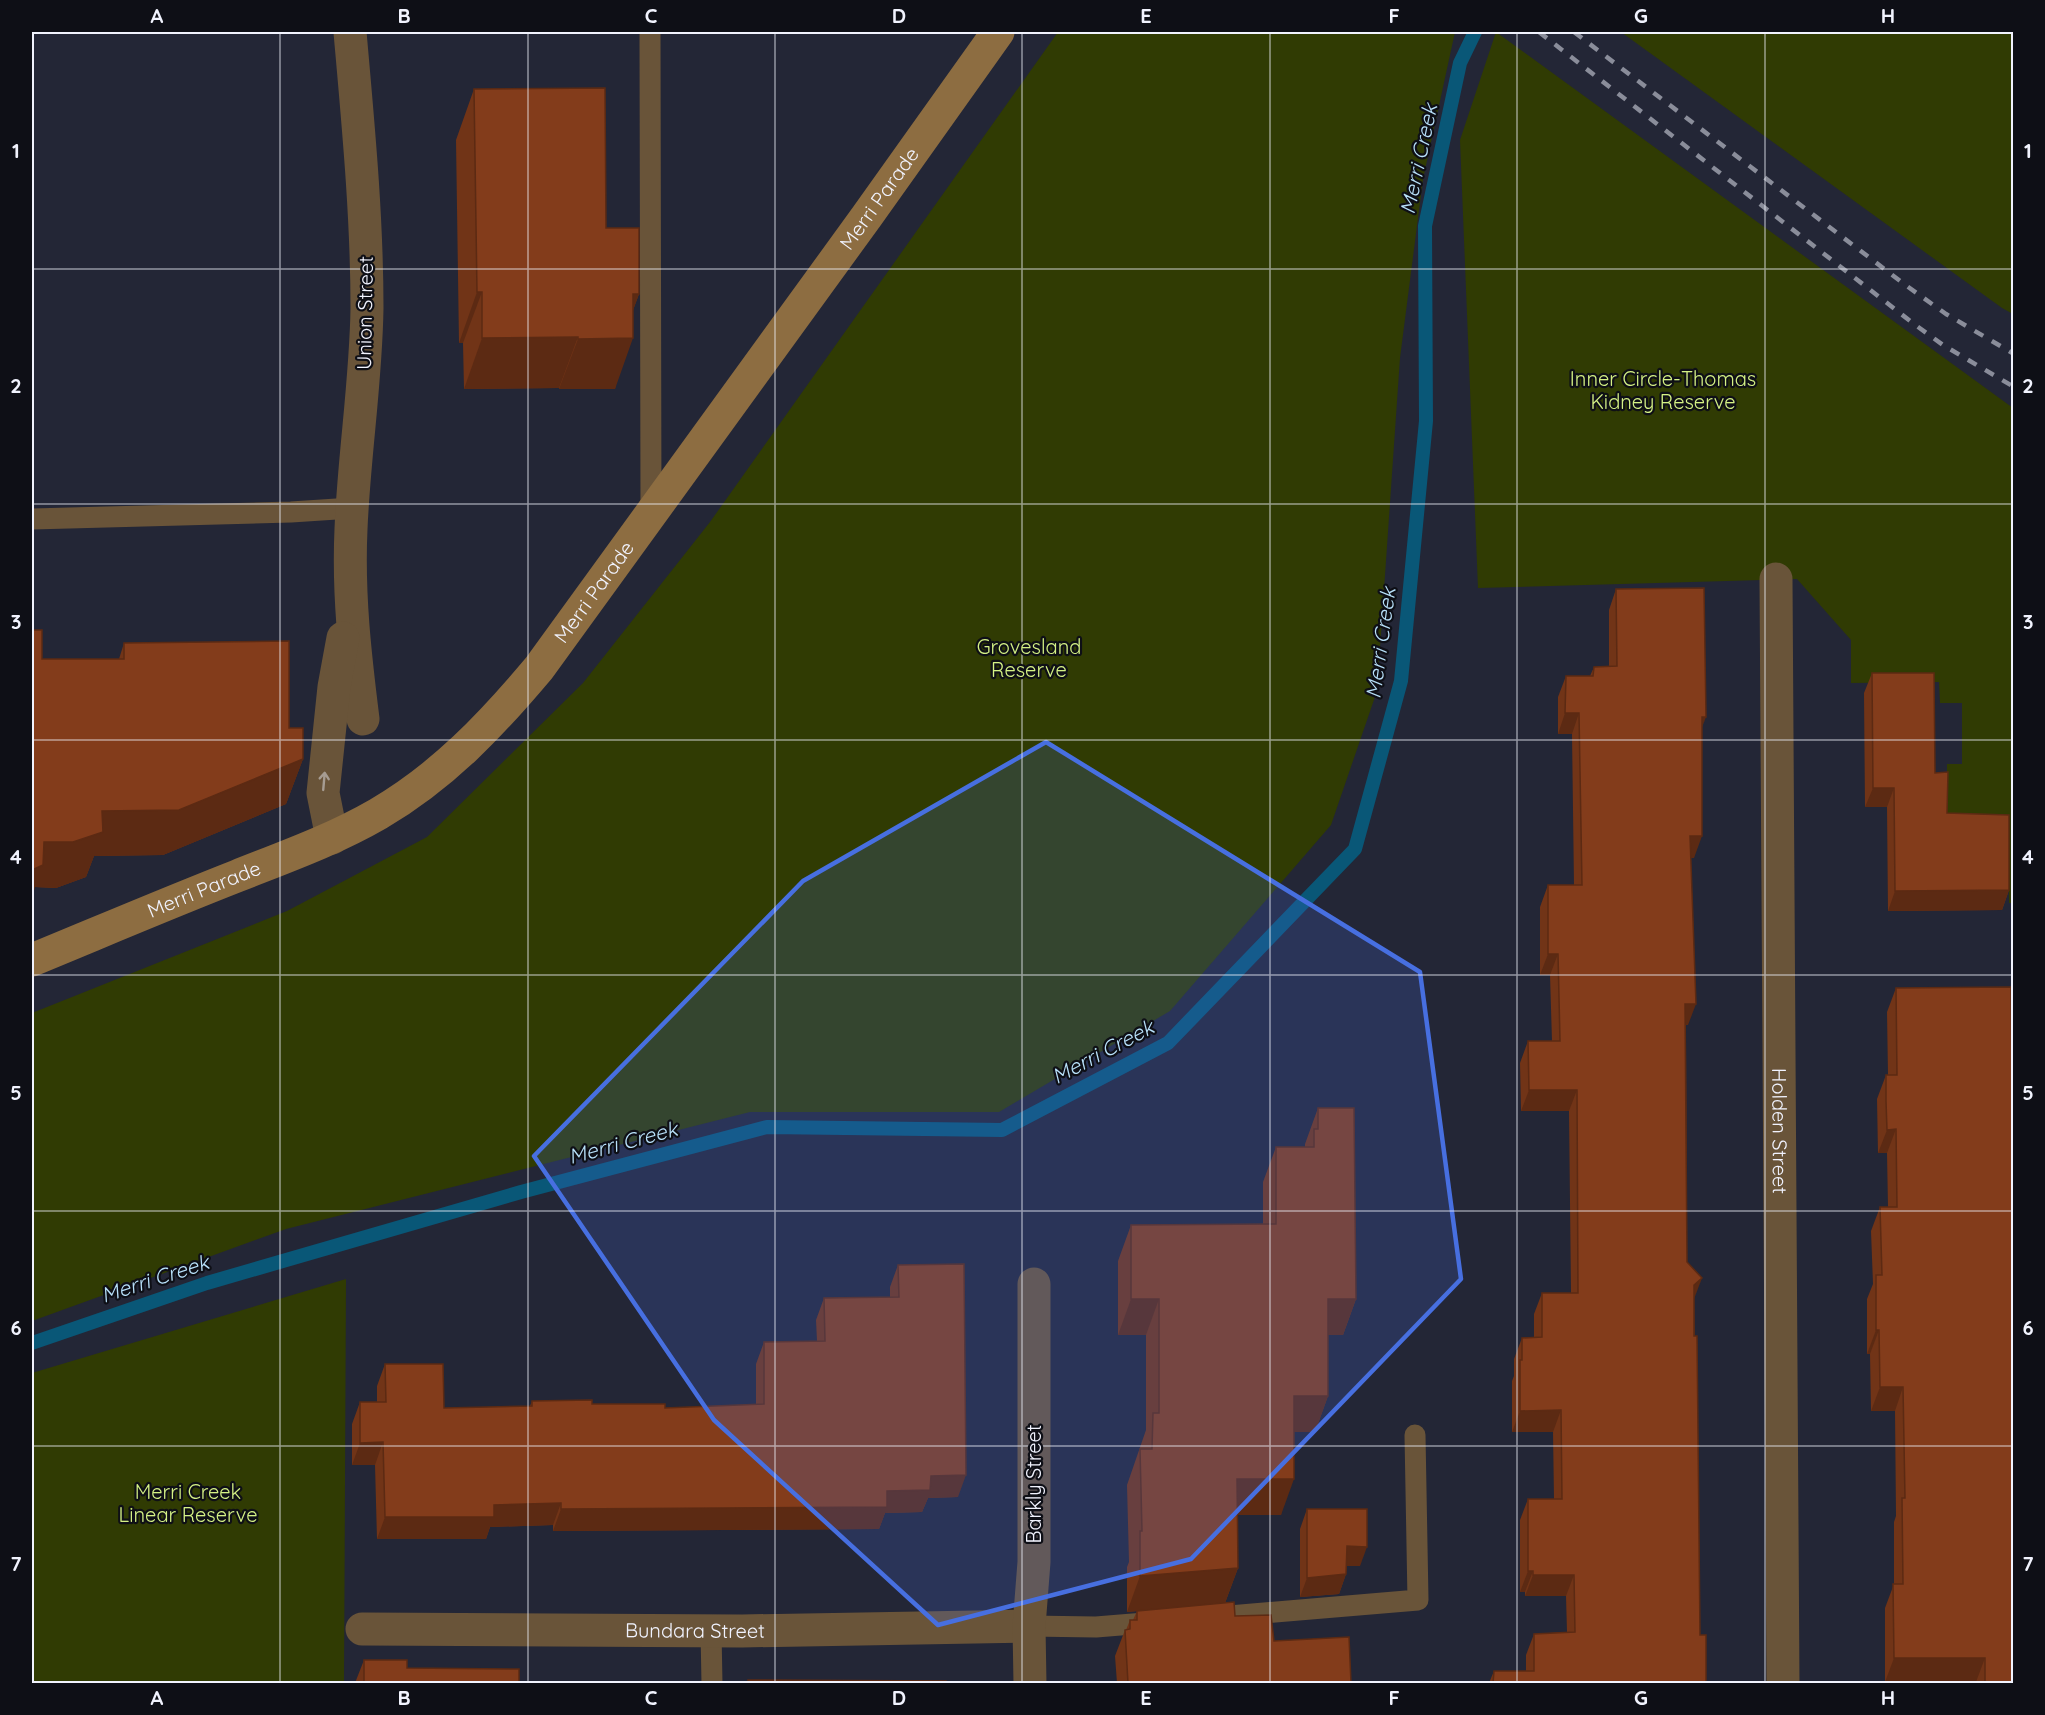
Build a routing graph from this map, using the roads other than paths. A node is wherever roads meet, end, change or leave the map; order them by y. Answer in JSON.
{"nodes":[{"id":1,"x":350,"y":32,"type":"edge"},
{"id":2,"x":650,"y":32,"type":"edge"},
{"id":3,"x":998,"y":32,"type":"edge"},
{"id":4,"x":352,"y":508,"type":"junction"},
{"id":5,"x":651,"y":514,"type":"junction"},
{"id":6,"x":32,"y":519,"type":"edge"},
{"id":7,"x":1776,"y":579,"type":"dead end"},
{"id":8,"x":351,"y":594,"type":"junction"},
{"id":9,"x":363,"y":719,"type":"dead end"},
{"id":10,"x":332,"y":838,"type":"junction"},
{"id":11,"x":32,"y":960,"type":"edge"},
{"id":12,"x":1034,"y":1284,"type":"dead end"},
{"id":13,"x":1415,"y":1435,"type":"dead end"},
{"id":14,"x":1029,"y":1626,"type":"junction"},
{"id":15,"x":362,"y":1629,"type":"dead end"},
{"id":16,"x":711,"y":1631,"type":"junction"},
{"id":17,"x":712,"y":1683,"type":"edge"},
{"id":18,"x":1030,"y":1683,"type":"edge"},
{"id":19,"x":1783,"y":1683,"type":"edge"}],
"edges":[{"from":1,"to":4,"type":"street","name":"Union Street"},
{"from":2,"to":5,"type":"lane"},
{"from":3,"to":5,"type":"main road","name":"Merri Parade"},
{"from":4,"to":6,"type":"lane"},
{"from":4,"to":8,"type":"street","name":"Union Street"},
{"from":5,"to":10,"type":"main road","name":"Merri Parade"},
{"from":7,"to":19,"type":"street","name":"Holden Street"},
{"from":8,"to":9,"type":"street","name":"Union Street"},
{"from":10,"to":8,"type":"street","name":"Union Street","one_way":true},
{"from":10,"to":11,"type":"main road","name":"Merri Parade"},
{"from":12,"to":14,"type":"street","name":"Barkly Street"},
{"from":13,"to":14,"type":"lane"},
{"from":14,"to":16,"type":"street","name":"Bundara Street"},
{"from":14,"to":18,"type":"street","name":"Barkly Street"},
{"from":15,"to":16,"type":"street","name":"Bundara Street"},
{"from":16,"to":17,"type":"lane"}]}
